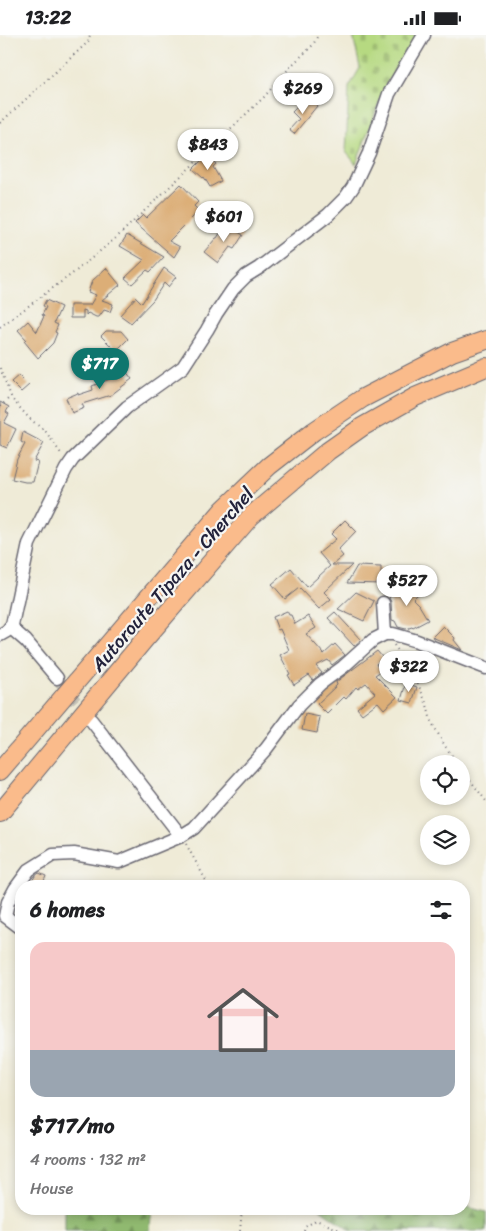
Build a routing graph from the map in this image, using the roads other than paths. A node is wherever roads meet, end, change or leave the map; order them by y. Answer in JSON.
{"nodes":[{"id":1,"x":424,"y":35,"type":"edge"},
{"id":2,"x":486,"y":333,"type":"edge"},
{"id":3,"x":486,"y":340,"type":"edge"},
{"id":4,"x":452,"y":352,"type":"junction"},
{"id":5,"x":486,"y":367,"type":"edge"},
{"id":6,"x":383,"y":603,"type":"dead end"},
{"id":7,"x":10,"y":627,"type":"junction"},
{"id":8,"x":385,"y":634,"type":"junction"},
{"id":9,"x":0,"y":635,"type":"edge"},
{"id":10,"x":486,"y":668,"type":"edge"},
{"id":11,"x":57,"y":678,"type":"tunnel mouth"},
{"id":12,"x":91,"y":720,"type":"tunnel mouth"},
{"id":13,"x":0,"y":771,"type":"edge"},
{"id":14,"x":0,"y":813,"type":"edge"},
{"id":15,"x":180,"y":836,"type":"junction"},
{"id":16,"x":22,"y":880,"type":"edge"},
{"id":17,"x":15,"y":889,"type":"edge"},
{"id":18,"x":15,"y":924,"type":"edge"}],
"edges":[{"from":1,"to":7,"type":"street"},
{"from":2,"to":4,"type":"highway"},
{"from":3,"to":4,"type":"highway","name":"Autoroute Tipaza - Cherchel"},
{"from":4,"to":13,"type":"highway","name":"Autoroute Tipaza - Cherchel"},
{"from":5,"to":14,"type":"highway","name":"Autoroute Tipaza - Cherchel"},
{"from":6,"to":8,"type":"street"},
{"from":7,"to":9,"type":"street"},
{"from":7,"to":11,"type":"street"},
{"from":8,"to":10,"type":"street"},
{"from":8,"to":15,"type":"street"},
{"from":12,"to":15,"type":"street"},
{"from":15,"to":16,"type":"street"},
{"from":17,"to":18,"type":"street"}]}
